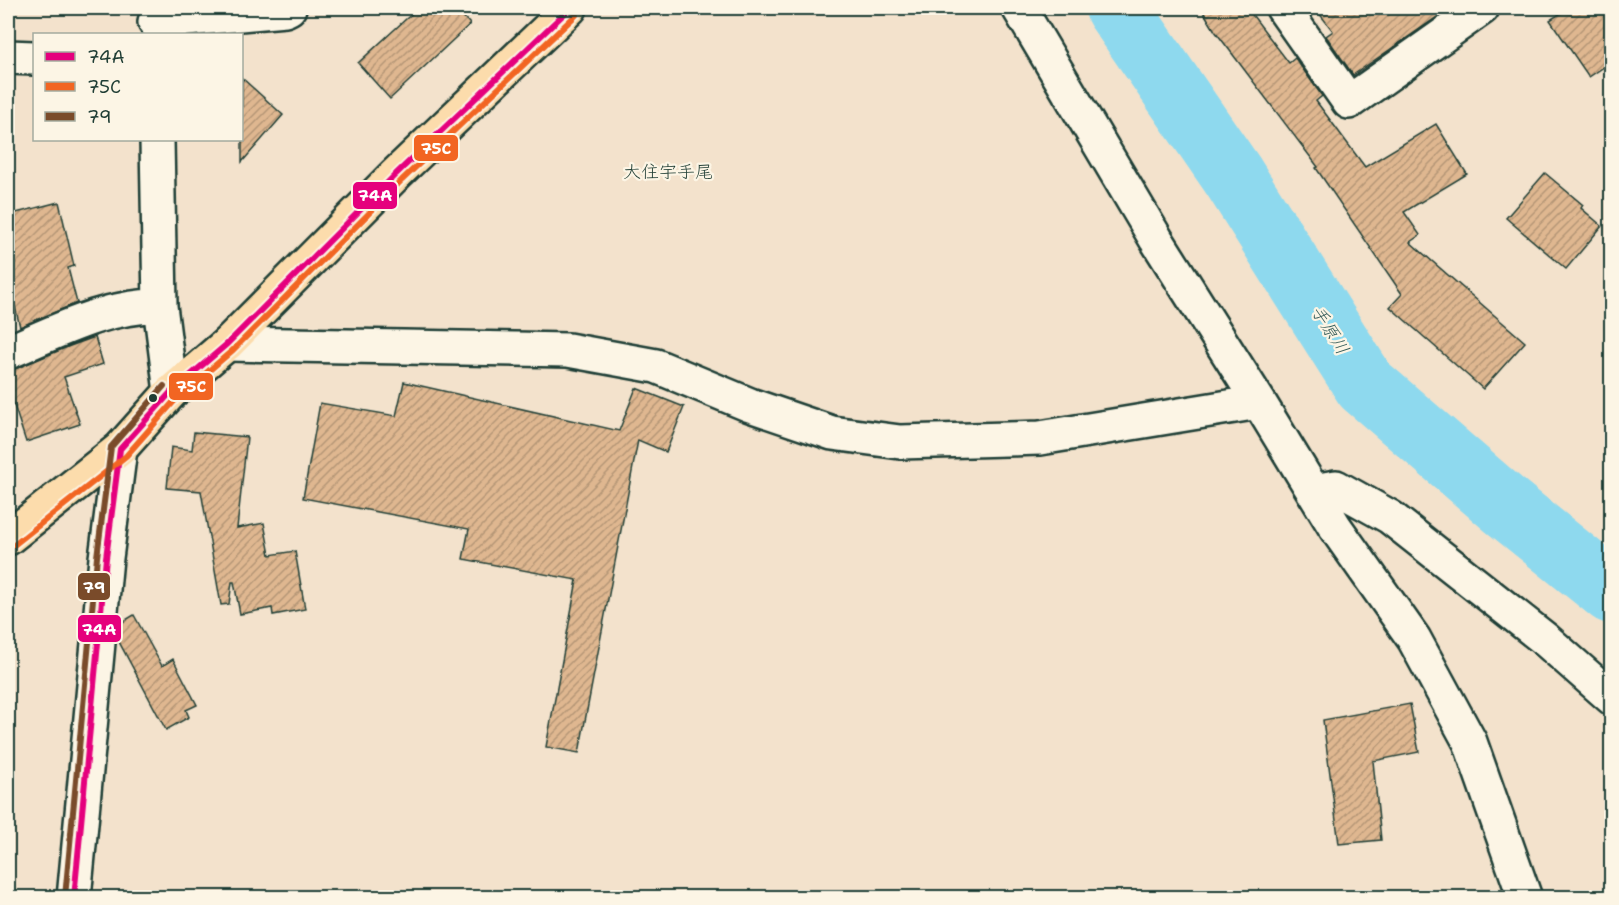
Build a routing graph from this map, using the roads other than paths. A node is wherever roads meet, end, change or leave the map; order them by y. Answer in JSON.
{"nodes":[{"id":1,"x":289,"y":8,"type":"edge"},
{"id":2,"x":570,"y":8,"type":"edge"},
{"id":3,"x":1018,"y":8,"type":"edge"},
{"id":4,"x":1283,"y":8,"type":"edge"},
{"id":5,"x":1482,"y":8,"type":"edge"},
{"id":6,"x":155,"y":21,"type":"edge"},
{"id":7,"x":8,"y":57,"type":"edge"},
{"id":8,"x":33,"y":58,"type":"edge"},
{"id":9,"x":157,"y":141,"type":"edge"},
{"id":10,"x":160,"y":306,"type":"junction"},
{"id":11,"x":227,"y":344,"type":"junction"},
{"id":12,"x":8,"y":352,"type":"edge"},
{"id":13,"x":171,"y":392,"type":"junction"},
{"id":14,"x":1259,"y":402,"type":"junction"},
{"id":15,"x":120,"y":449,"type":"junction"},
{"id":16,"x":1313,"y":491,"type":"junction"},
{"id":17,"x":8,"y":538,"type":"edge"},
{"id":18,"x":1611,"y":698,"type":"edge"},
{"id":19,"x":74,"y":897,"type":"edge"},
{"id":20,"x":1525,"y":897,"type":"edge"}],
"edges":[{"from":1,"to":6,"type":"street"},
{"from":2,"to":11,"type":"main road"},
{"from":3,"to":14,"type":"street"},
{"from":4,"to":5,"type":"street"},
{"from":7,"to":8,"type":"street"},
{"from":9,"to":10,"type":"street"},
{"from":10,"to":12,"type":"street"},
{"from":10,"to":13,"type":"street"},
{"from":11,"to":13,"type":"main road"},
{"from":11,"to":14,"type":"street"},
{"from":13,"to":15,"type":"main road"},
{"from":14,"to":16,"type":"street"},
{"from":15,"to":17,"type":"main road"},
{"from":15,"to":19,"type":"street"},
{"from":16,"to":18,"type":"street"},
{"from":16,"to":20,"type":"street"}]}
